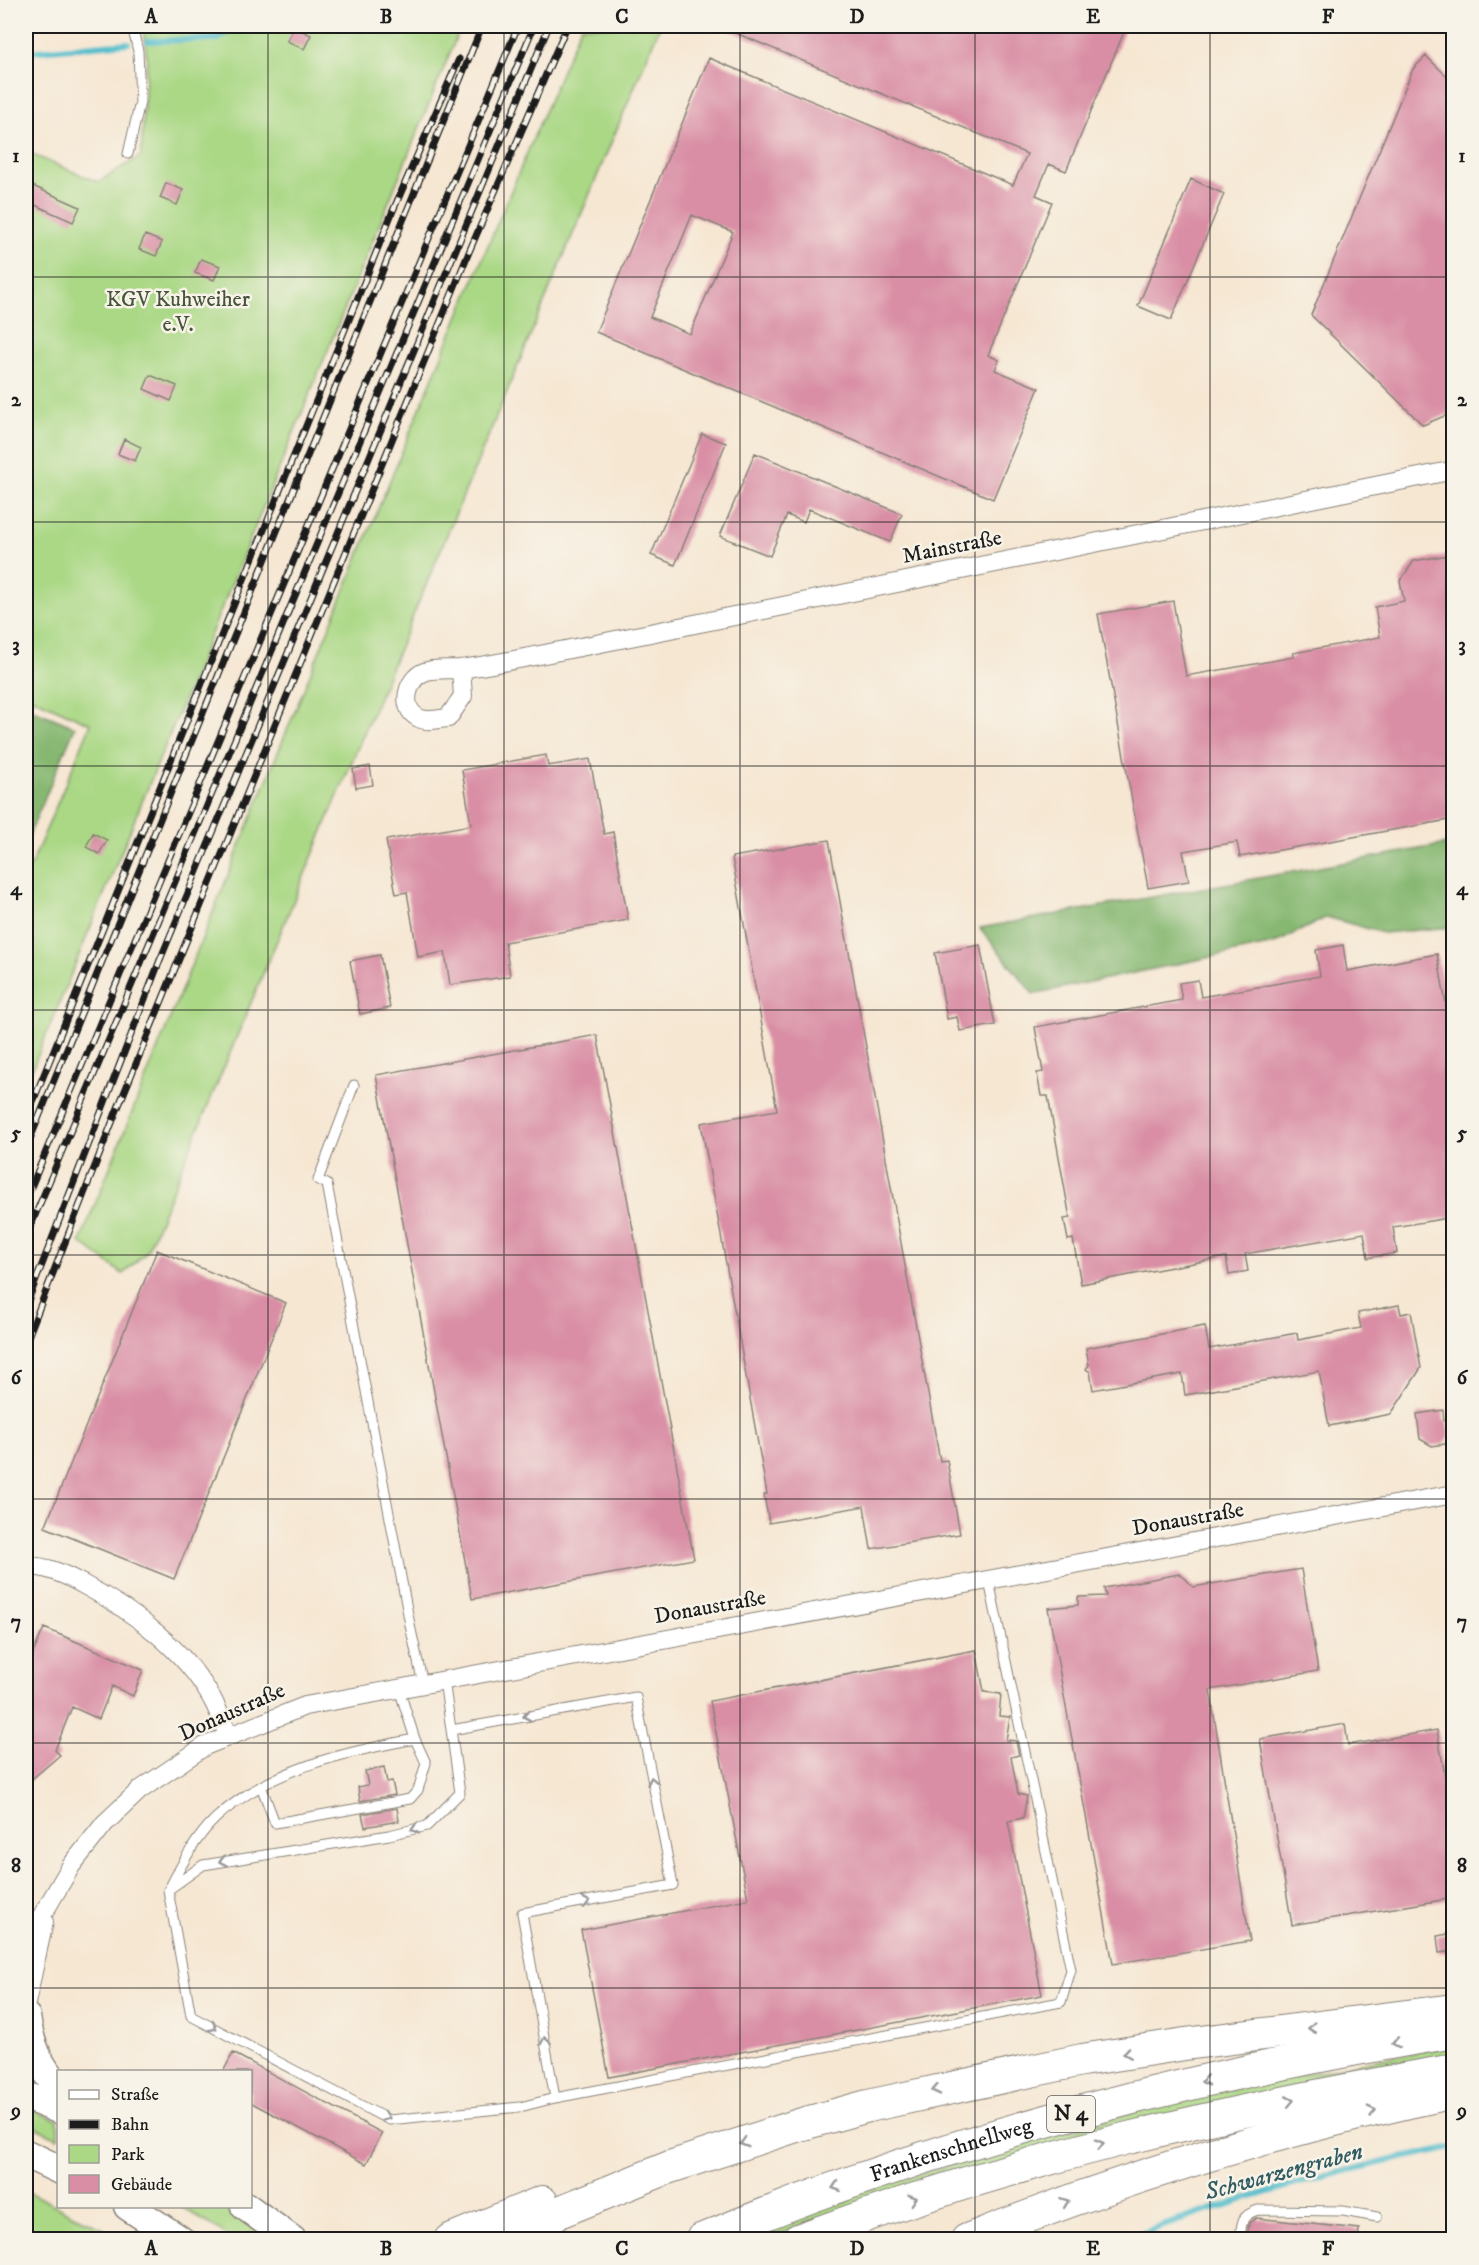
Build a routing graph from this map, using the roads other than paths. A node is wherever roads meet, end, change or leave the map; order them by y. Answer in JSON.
{"nodes":[{"id":1,"x":132,"y":26,"type":"edge"},
{"id":2,"x":128,"y":154,"type":"dead end"},
{"id":3,"x":1454,"y":470,"type":"edge"},
{"id":4,"x":460,"y":669,"type":"dead end"},
{"id":5,"x":354,"y":1084,"type":"dead end"},
{"id":6,"x":1454,"y":1494,"type":"edge"},
{"id":7,"x":26,"y":1566,"type":"edge"},
{"id":8,"x":988,"y":1581,"type":"junction"},
{"id":9,"x":444,"y":1680,"type":"junction"},
{"id":10,"x":423,"y":1684,"type":"junction"},
{"id":11,"x":399,"y":1689,"type":"junction"},
{"id":12,"x":451,"y":1730,"type":"junction"},
{"id":13,"x":228,"y":1735,"type":"junction"},
{"id":14,"x":415,"y":1738,"type":"junction"},
{"id":15,"x":261,"y":1786,"type":"junction"},
{"id":16,"x":168,"y":1890,"type":"junction"},
{"id":17,"x":48,"y":1906,"type":"junction"},
{"id":18,"x":26,"y":1943,"type":"edge"},
{"id":19,"x":26,"y":2002,"type":"edge"},
{"id":20,"x":1454,"y":2010,"type":"edge"},
{"id":21,"x":26,"y":2017,"type":"edge"},
{"id":22,"x":1454,"y":2032,"type":"edge"},
{"id":23,"x":1454,"y":2070,"type":"edge"},
{"id":24,"x":57,"y":2087,"type":"edge"},
{"id":25,"x":1454,"y":2092,"type":"edge"},
{"id":26,"x":26,"y":2096,"type":"edge"},
{"id":27,"x":555,"y":2098,"type":"junction"},
{"id":28,"x":57,"y":2109,"type":"edge"},
{"id":29,"x":26,"y":2154,"type":"edge"},
{"id":30,"x":57,"y":2169,"type":"edge"},
{"id":31,"x":651,"y":2175,"type":"junction"},
{"id":32,"x":131,"y":2208,"type":"edge"},
{"id":33,"x":248,"y":2208,"type":"edge"},
{"id":34,"x":1377,"y":2217,"type":"dead end"},
{"id":35,"x":180,"y":2240,"type":"edge"},
{"id":36,"x":292,"y":2240,"type":"edge"},
{"id":37,"x":450,"y":2240,"type":"edge"},
{"id":38,"x":511,"y":2240,"type":"edge"},
{"id":39,"x":701,"y":2240,"type":"edge"},
{"id":40,"x":798,"y":2240,"type":"edge"},
{"id":41,"x":967,"y":2240,"type":"edge"},
{"id":42,"x":1240,"y":2240,"type":"edge"}],
"edges":[{"from":1,"to":2,"type":"lane"},
{"from":3,"to":4,"type":"street","name":"Mainstraße"},
{"from":5,"to":10,"type":"lane"},
{"from":6,"to":8,"type":"street","name":"Donaustraße"},
{"from":7,"to":13,"type":"street"},
{"from":8,"to":9,"type":"street","name":"Donaustraße"},
{"from":8,"to":27,"type":"lane"},
{"from":9,"to":10,"type":"street","name":"Donaustraße"},
{"from":9,"to":12,"type":"lane"},
{"from":10,"to":11,"type":"street","name":"Donaustraße"},
{"from":11,"to":13,"type":"street","name":"Donaustraße"},
{"from":11,"to":14,"type":"lane"},
{"from":12,"to":16,"type":"lane","one_way":true},
{"from":27,"to":12,"type":"lane","one_way":true},
{"from":13,"to":17,"type":"street","name":"Donaustraße"},
{"from":14,"to":15,"type":"lane"},
{"from":14,"to":15,"type":"lane"},
{"from":15,"to":16,"type":"lane"},
{"from":16,"to":27,"type":"lane","one_way":true},
{"from":17,"to":18,"type":"street","name":"Donaustraße"},
{"from":17,"to":19,"type":"street","name":"Donaustraße"},
{"from":20,"to":31,"type":"highway","one_way":true},
{"from":21,"to":24,"type":"main road"},
{"from":22,"to":39,"type":"highway","name":"Frankenschnellweg","number":"N 4","one_way":true},
{"from":40,"to":23,"type":"highway","name":"Frankenschnellweg","number":"N 4","one_way":true},
{"from":41,"to":25,"type":"highway","one_way":true},
{"from":26,"to":28,"type":"main road"},
{"from":29,"to":30,"type":"main road"},
{"from":31,"to":37,"type":"highway"},
{"from":31,"to":38,"type":"highway"},
{"from":32,"to":35,"type":"main road"},
{"from":33,"to":36,"type":"main road"},
{"from":34,"to":42,"type":"lane"}]}
